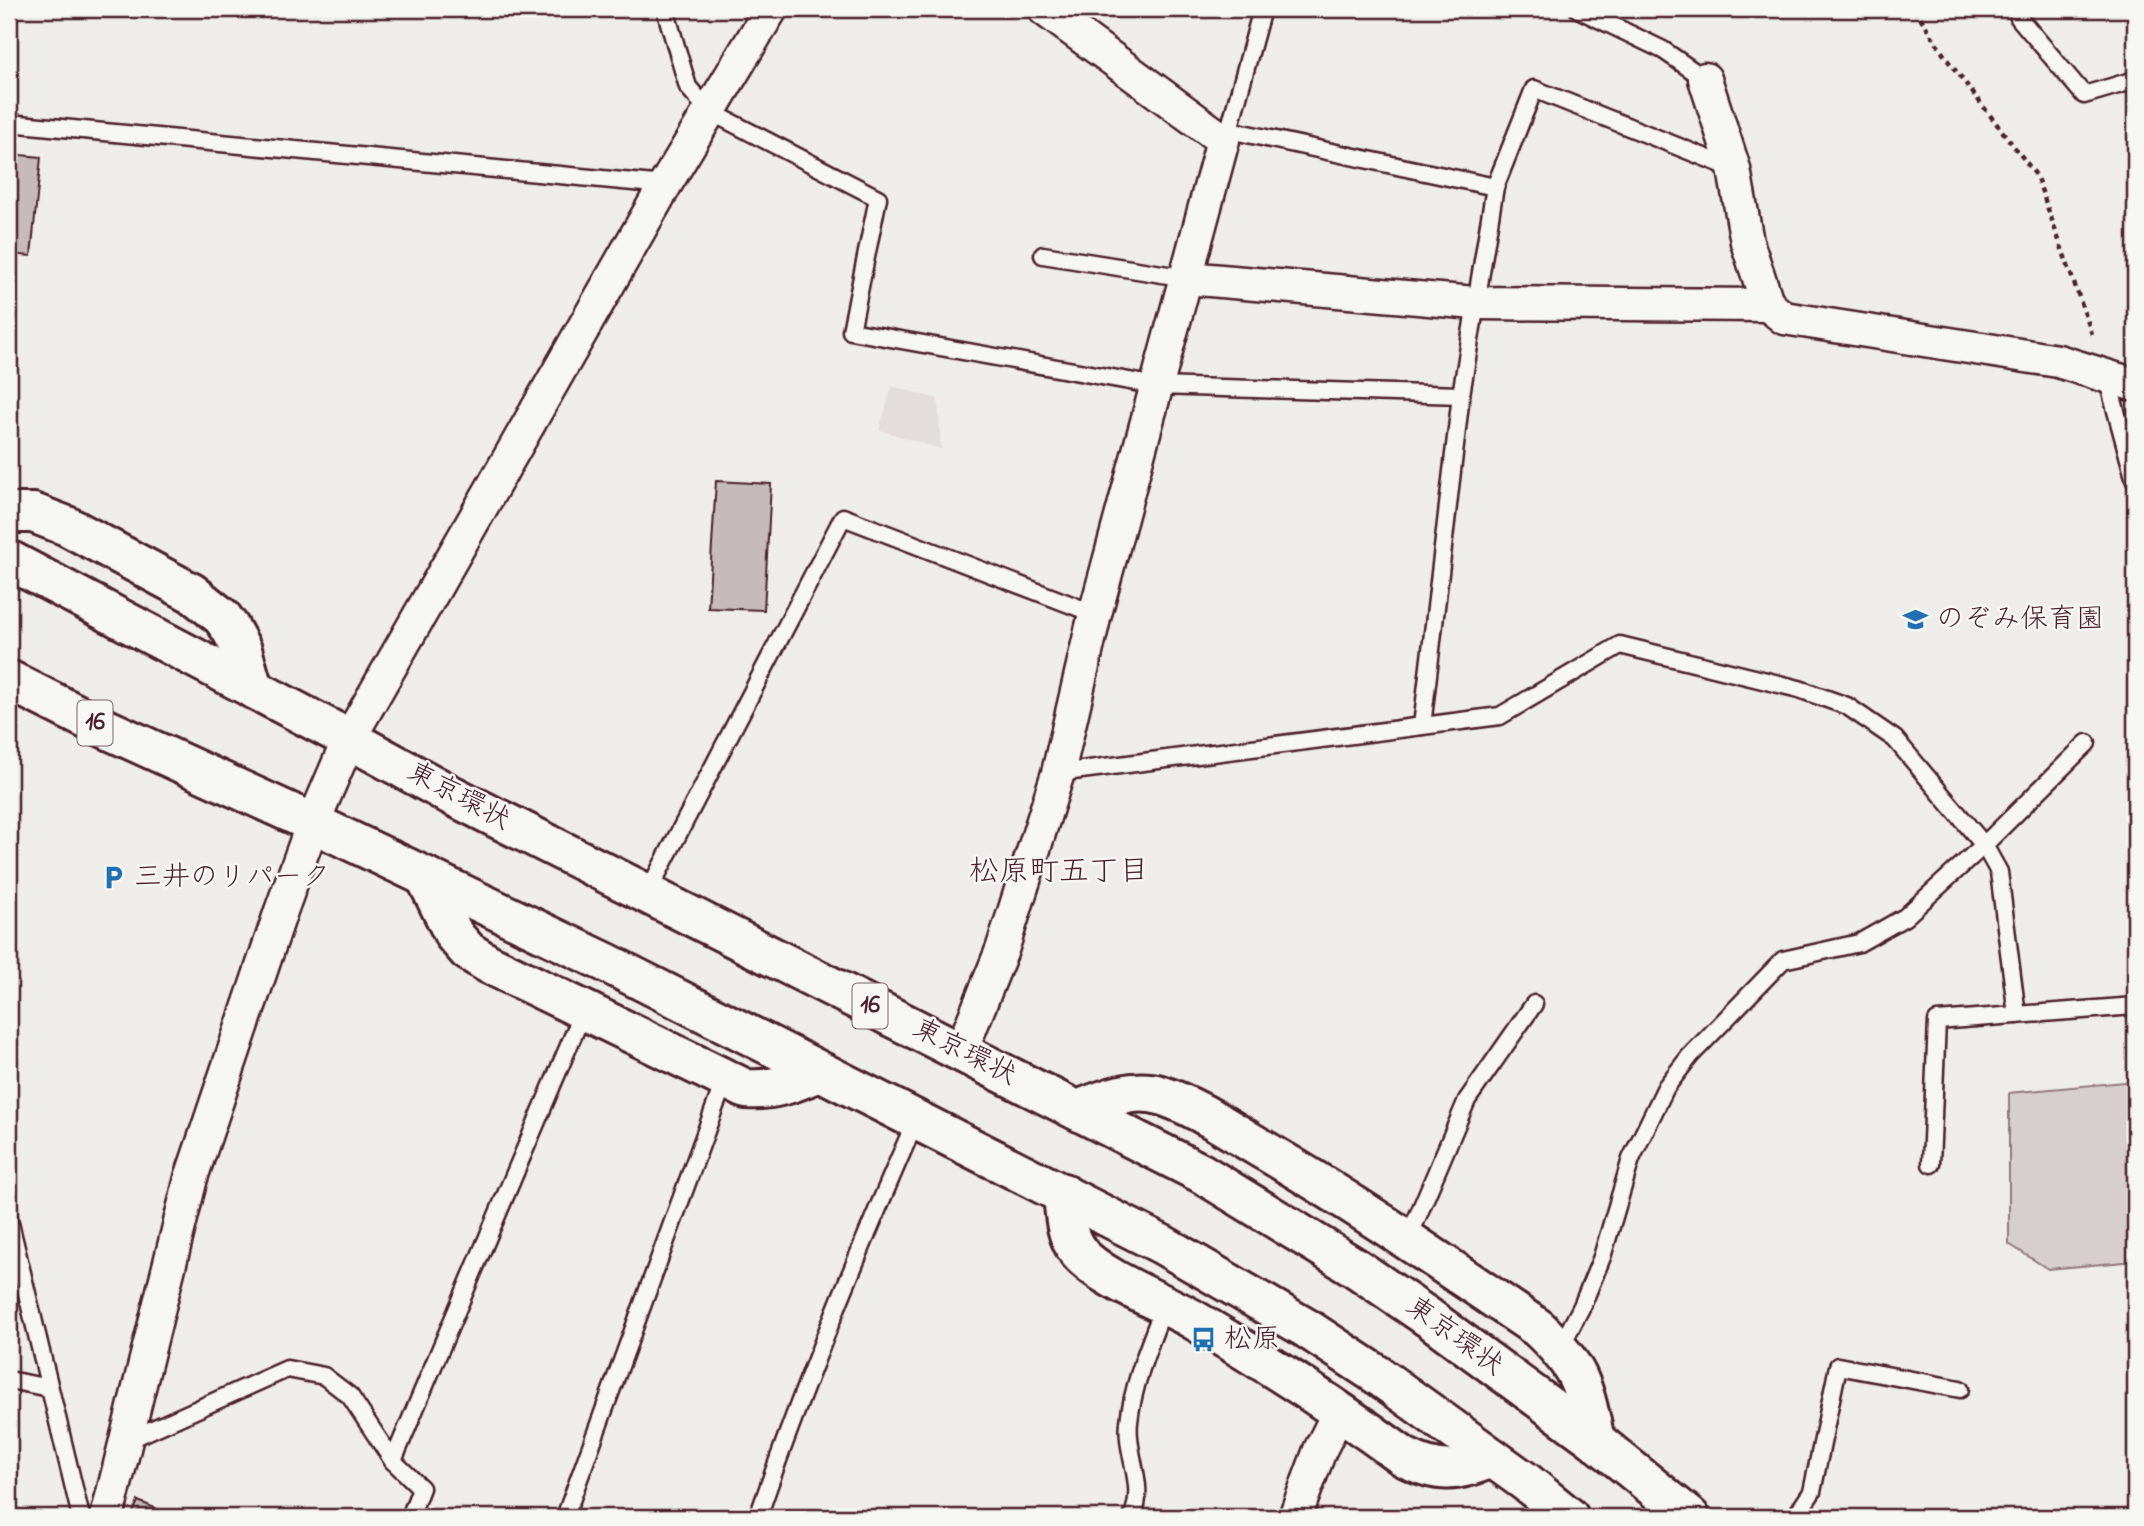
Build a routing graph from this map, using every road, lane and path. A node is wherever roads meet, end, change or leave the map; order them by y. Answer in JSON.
{"nodes":[{"id":1,"x":666,"y":9,"type":"edge"},
{"id":2,"x":771,"y":9,"type":"edge"},
{"id":3,"x":1044,"y":9,"type":"edge"},
{"id":4,"x":1262,"y":9,"type":"edge"},
{"id":5,"x":1578,"y":9,"type":"edge"},
{"id":6,"x":1915,"y":9,"type":"edge"},
{"id":7,"x":2017,"y":9,"type":"edge"},
{"id":8,"x":1705,"y":79,"type":"joint"},
{"id":9,"x":2135,"y":80,"type":"edge"},
{"id":10,"x":709,"y":111,"type":"junction"},
{"id":11,"x":9,"y":123,"type":"edge"},
{"id":12,"x":1226,"y":135,"type":"junction"},
{"id":13,"x":1734,"y":169,"type":"junction"},
{"id":14,"x":665,"y":185,"type":"junction"},
{"id":15,"x":1495,"y":187,"type":"junction"},
{"id":16,"x":1042,"y":255,"type":"dead end"},
{"id":17,"x":1187,"y":278,"type":"junction"},
{"id":18,"x":1475,"y":303,"type":"junction"},
{"id":19,"x":1768,"y":305,"type":"junction"},
{"id":20,"x":2121,"y":379,"type":"edge"},
{"id":21,"x":1157,"y":386,"type":"junction"},
{"id":22,"x":1461,"y":395,"type":"junction"},
{"id":23,"x":2135,"y":481,"type":"edge"},
{"id":24,"x":9,"y":513,"type":"edge"},
{"id":25,"x":9,"y":560,"type":"edge"},
{"id":26,"x":1095,"y":614,"type":"junction"},
{"id":27,"x":9,"y":680,"type":"edge"},
{"id":28,"x":253,"y":689,"type":"junction"},
{"id":29,"x":1422,"y":726,"type":"junction"},
{"id":30,"x":349,"y":739,"type":"junction"},
{"id":31,"x":2087,"y":743,"type":"dead end"},
{"id":32,"x":1058,"y":773,"type":"junction"},
{"id":33,"x":313,"y":823,"type":"junction"},
{"id":34,"x":1984,"y":845,"type":"junction"},
{"id":35,"x":425,"y":876,"type":"junction"},
{"id":36,"x":647,"y":894,"type":"junction"},
{"id":37,"x":1534,"y":1004,"type":"dead end"},
{"id":38,"x":2135,"y":1006,"type":"edge"},
{"id":39,"x":584,"y":1010,"type":"junction"},
{"id":40,"x":2017,"y":1015,"type":"junction"},
{"id":41,"x":961,"y":1051,"type":"junction"},
{"id":42,"x":818,"y":1072,"type":"junction"},
{"id":43,"x":725,"y":1079,"type":"junction"},
{"id":44,"x":1078,"y":1110,"type":"junction"},
{"id":45,"x":916,"y":1119,"type":"junction"},
{"id":46,"x":1931,"y":1164,"type":"dead end"},
{"id":47,"x":1063,"y":1193,"type":"junction"},
{"id":48,"x":9,"y":1219,"type":"edge"},
{"id":49,"x":1408,"y":1239,"type":"junction"},
{"id":50,"x":1165,"y":1304,"type":"junction"},
{"id":51,"x":1560,"y":1348,"type":"junction"},
{"id":52,"x":9,"y":1380,"type":"edge"},
{"id":53,"x":49,"y":1388,"type":"junction"},
{"id":54,"x":1960,"y":1388,"type":"dead end"},
{"id":55,"x":1339,"y":1412,"type":"junction"},
{"id":56,"x":1595,"y":1440,"type":"junction"},
{"id":57,"x":126,"y":1441,"type":"junction"},
{"id":58,"x":1492,"y":1458,"type":"junction"},
{"id":59,"x":393,"y":1461,"type":"junction"},
{"id":60,"x":81,"y":1517,"type":"edge"},
{"id":61,"x":107,"y":1517,"type":"edge"},
{"id":62,"x":411,"y":1517,"type":"edge"},
{"id":63,"x":565,"y":1517,"type":"edge"},
{"id":64,"x":758,"y":1517,"type":"edge"},
{"id":65,"x":1132,"y":1517,"type":"edge"},
{"id":66,"x":1295,"y":1517,"type":"edge"},
{"id":67,"x":1569,"y":1517,"type":"edge"},
{"id":68,"x":1690,"y":1517,"type":"edge"},
{"id":69,"x":1795,"y":1517,"type":"edge"}],
"edges":[{"from":1,"to":10,"type":"lane"},
{"from":2,"to":10,"type":"street"},
{"from":3,"to":12,"type":"street"},
{"from":4,"to":12,"type":"lane"},
{"from":5,"to":8,"type":"lane"},
{"from":6,"to":20,"type":"path"},
{"from":7,"to":9,"type":"lane"},
{"from":8,"to":13,"type":"street"},
{"from":10,"to":14,"type":"street"},
{"from":10,"to":21,"type":"lane"},
{"from":11,"to":14,"type":"lane"},
{"from":12,"to":15,"type":"lane"},
{"from":12,"to":17,"type":"street"},
{"from":13,"to":15,"type":"lane"},
{"from":13,"to":19,"type":"street"},
{"from":14,"to":30,"type":"street"},
{"from":15,"to":18,"type":"lane"},
{"from":16,"to":17,"type":"lane"},
{"from":17,"to":18,"type":"street"},
{"from":17,"to":21,"type":"street"},
{"from":18,"to":19,"type":"street"},
{"from":18,"to":22,"type":"lane"},
{"from":19,"to":20,"type":"street"},
{"from":20,"to":23,"type":"lane"},
{"from":21,"to":22,"type":"lane"},
{"from":21,"to":26,"type":"street"},
{"from":22,"to":29,"type":"lane"},
{"from":24,"to":28,"type":"highway"},
{"from":25,"to":28,"type":"highway","name":"東京環状","number":"16"},
{"from":26,"to":32,"type":"street"},
{"from":26,"to":36,"type":"lane"},
{"from":27,"to":33,"type":"highway","number":"16"},
{"from":28,"to":30,"type":"highway","name":"東京環状","number":"16"},
{"from":29,"to":32,"type":"lane"},
{"from":29,"to":34,"type":"lane"},
{"from":30,"to":33,"type":"street"},
{"from":30,"to":36,"type":"highway","name":"東京環状","number":"16"},
{"from":31,"to":34,"type":"lane"},
{"from":32,"to":41,"type":"street"},
{"from":33,"to":35,"type":"highway","number":"16"},
{"from":33,"to":57,"type":"street"},
{"from":34,"to":40,"type":"lane"},
{"from":34,"to":51,"type":"lane"},
{"from":35,"to":39,"type":"highway"},
{"from":35,"to":42,"type":"highway","number":"16"},
{"from":36,"to":41,"type":"highway","name":"東京環状","number":"16"},
{"from":37,"to":49,"type":"lane"},
{"from":38,"to":40,"type":"lane"},
{"from":39,"to":43,"type":"highway"},
{"from":39,"to":59,"type":"lane"},
{"from":40,"to":46,"type":"lane"},
{"from":41,"to":44,"type":"highway","name":"東京環状","number":"16"},
{"from":42,"to":43,"type":"highway"},
{"from":42,"to":45,"type":"highway","number":"16"},
{"from":43,"to":63,"type":"lane"},
{"from":44,"to":49,"type":"highway"},
{"from":44,"to":56,"type":"highway","name":"東京環状","number":"16"},
{"from":45,"to":47,"type":"highway","number":"16"},
{"from":45,"to":64,"type":"lane"},
{"from":47,"to":50,"type":"highway"},
{"from":47,"to":58,"type":"highway","number":"16"},
{"from":48,"to":53,"type":"lane"},
{"from":49,"to":51,"type":"highway"},
{"from":50,"to":55,"type":"highway"},
{"from":50,"to":65,"type":"lane"},
{"from":51,"to":56,"type":"highway"},
{"from":52,"to":53,"type":"lane"},
{"from":53,"to":60,"type":"lane"},
{"from":54,"to":69,"type":"lane"},
{"from":55,"to":58,"type":"highway"},
{"from":55,"to":66,"type":"street"},
{"from":56,"to":68,"type":"highway","name":"東京環状","number":"16"},
{"from":57,"to":59,"type":"lane"},
{"from":57,"to":61,"type":"street"},
{"from":58,"to":67,"type":"highway","number":"16"},
{"from":59,"to":62,"type":"lane"}]}
